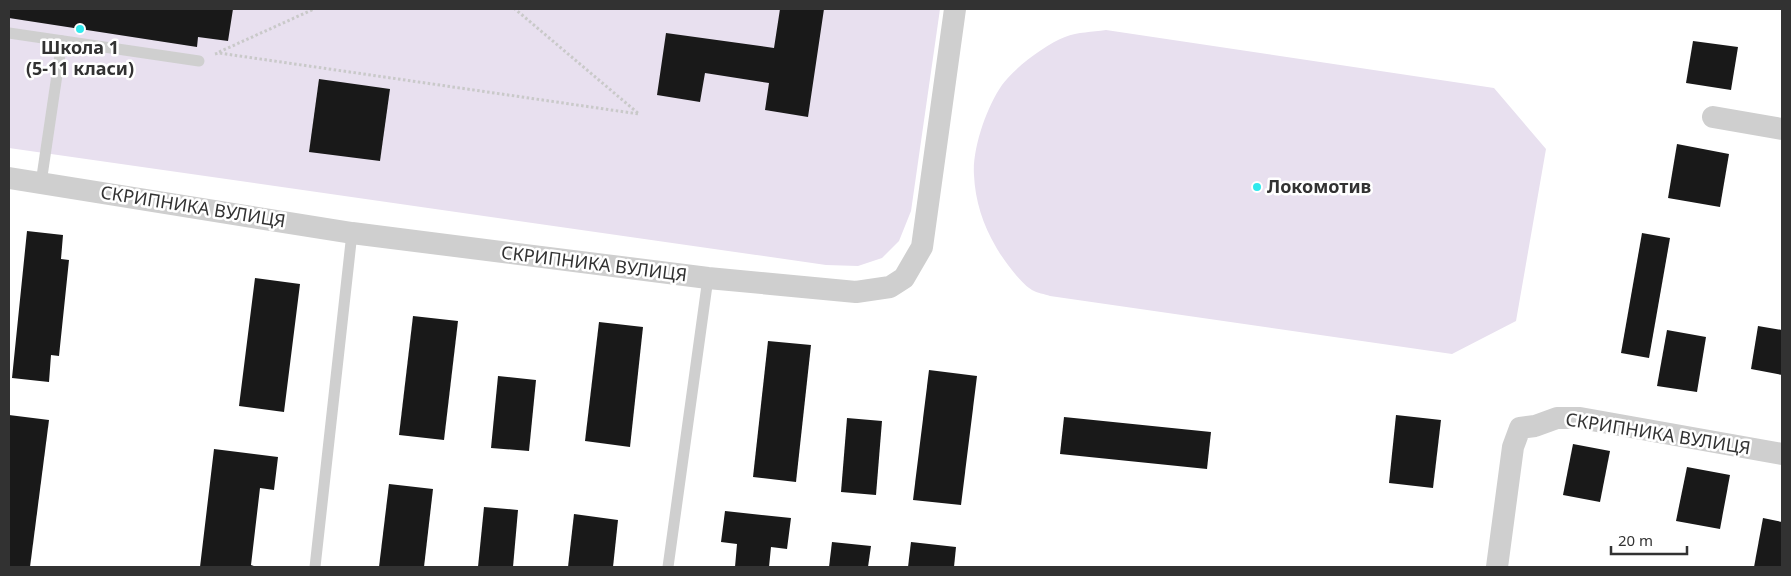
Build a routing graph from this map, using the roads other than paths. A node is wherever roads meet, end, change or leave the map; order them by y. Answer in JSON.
{"nodes":[{"id":1,"x":955,"y":9,"type":"edge"},
{"id":2,"x":9,"y":33,"type":"edge"},
{"id":3,"x":62,"y":41,"type":"junction"},
{"id":4,"x":199,"y":61,"type":"road end"},
{"id":5,"x":1714,"y":117,"type":"dead end"},
{"id":6,"x":1782,"y":129,"type":"edge"},
{"id":7,"x":9,"y":178,"type":"edge"},
{"id":8,"x":41,"y":183,"type":"junction"},
{"id":9,"x":352,"y":233,"type":"junction"},
{"id":10,"x":708,"y":278,"type":"junction"},
{"id":11,"x":1782,"y":454,"type":"edge"},
{"id":12,"x":316,"y":567,"type":"edge"},
{"id":13,"x":668,"y":567,"type":"edge"},
{"id":14,"x":1497,"y":567,"type":"edge"}],
"edges":[{"from":1,"to":10,"type":"street","name":"СКРИПНИКА ВУЛИЦЯ"},
{"from":2,"to":3,"type":"lane"},
{"from":3,"to":4,"type":"lane"},
{"from":3,"to":8,"type":"lane"},
{"from":5,"to":6,"type":"street"},
{"from":7,"to":8,"type":"street","name":"СКРИПНИКА ВУЛИЦЯ"},
{"from":8,"to":9,"type":"street","name":"СКРИПНИКА ВУЛИЦЯ"},
{"from":9,"to":10,"type":"street","name":"СКРИПНИКА ВУЛИЦЯ"},
{"from":9,"to":12,"type":"lane"},
{"from":10,"to":13,"type":"lane"},
{"from":11,"to":14,"type":"street","name":"СКРИПНИКА ВУЛИЦЯ"}]}
